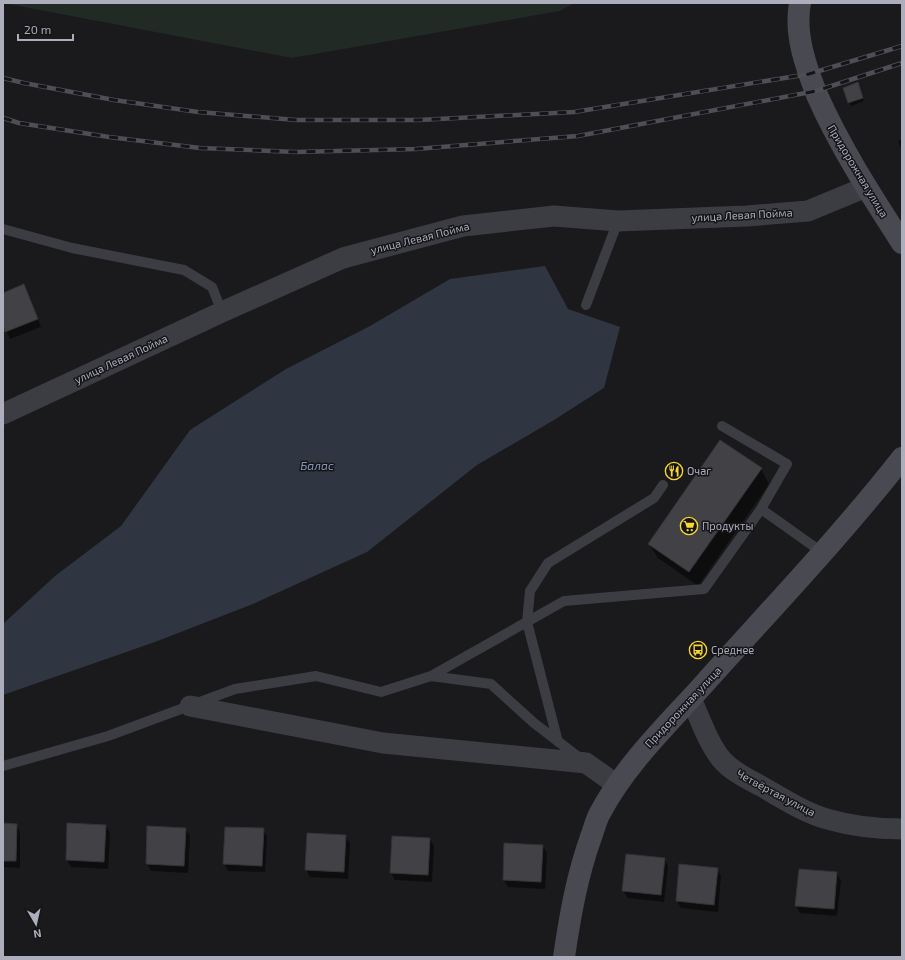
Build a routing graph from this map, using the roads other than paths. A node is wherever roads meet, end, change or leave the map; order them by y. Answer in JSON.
{"nodes":[{"id":1,"x":800,"y":3,"type":"edge"},
{"id":2,"x":866,"y":187,"type":"junction"},
{"id":3,"x":618,"y":221,"type":"junction"},
{"id":4,"x":3,"y":229,"type":"edge"},
{"id":5,"x":902,"y":243,"type":"edge"},
{"id":6,"x":586,"y":305,"type":"dead end"},
{"id":7,"x":222,"y":312,"type":"junction"},
{"id":8,"x":3,"y":414,"type":"edge"},
{"id":9,"x":722,"y":426,"type":"dead end"},
{"id":10,"x":902,"y":458,"type":"edge"},
{"id":11,"x":663,"y":485,"type":"dead end"},
{"id":12,"x":761,"y":509,"type":"junction"},
{"id":13,"x":823,"y":554,"type":"junction"},
{"id":14,"x":527,"y":622,"type":"junction"},
{"id":15,"x":431,"y":676,"type":"junction"},
{"id":16,"x":691,"y":699,"type":"junction"},
{"id":17,"x":190,"y":706,"type":"junction"},
{"id":18,"x":558,"y":742,"type":"junction"},
{"id":19,"x":586,"y":762,"type":"junction"},
{"id":20,"x":3,"y":766,"type":"edge"},
{"id":21,"x":616,"y":785,"type":"junction"},
{"id":22,"x":902,"y":829,"type":"edge"},
{"id":23,"x":564,"y":957,"type":"edge"}],
"edges":[{"from":1,"to":2,"type":"main road","name":"Придорожная улица"},
{"from":2,"to":3,"type":"street","name":"улица Левая Пойма"},
{"from":2,"to":5,"type":"main road","name":"Придорожная улица"},
{"from":3,"to":6,"type":"lane"},
{"from":3,"to":7,"type":"street","name":"улица Левая Пойма"},
{"from":4,"to":7,"type":"lane"},
{"from":7,"to":8,"type":"street","name":"улица Левая Пойма"},
{"from":9,"to":12,"type":"lane"},
{"from":10,"to":13,"type":"main road","name":"Придорожная улица"},
{"from":11,"to":14,"type":"lane"},
{"from":12,"to":13,"type":"lane"},
{"from":12,"to":14,"type":"lane"},
{"from":13,"to":16,"type":"main road","name":"Придорожная улица"},
{"from":14,"to":15,"type":"lane"},
{"from":14,"to":18,"type":"lane"},
{"from":15,"to":17,"type":"lane"},
{"from":15,"to":18,"type":"lane"},
{"from":16,"to":21,"type":"main road","name":"Придорожная улица"},
{"from":16,"to":22,"type":"street","name":"Четвёртая улица"},
{"from":17,"to":19,"type":"street"},
{"from":17,"to":20,"type":"lane"},
{"from":18,"to":19,"type":"lane"},
{"from":19,"to":21,"type":"street"},
{"from":21,"to":23,"type":"main road","name":"Придорожная улица"}]}
